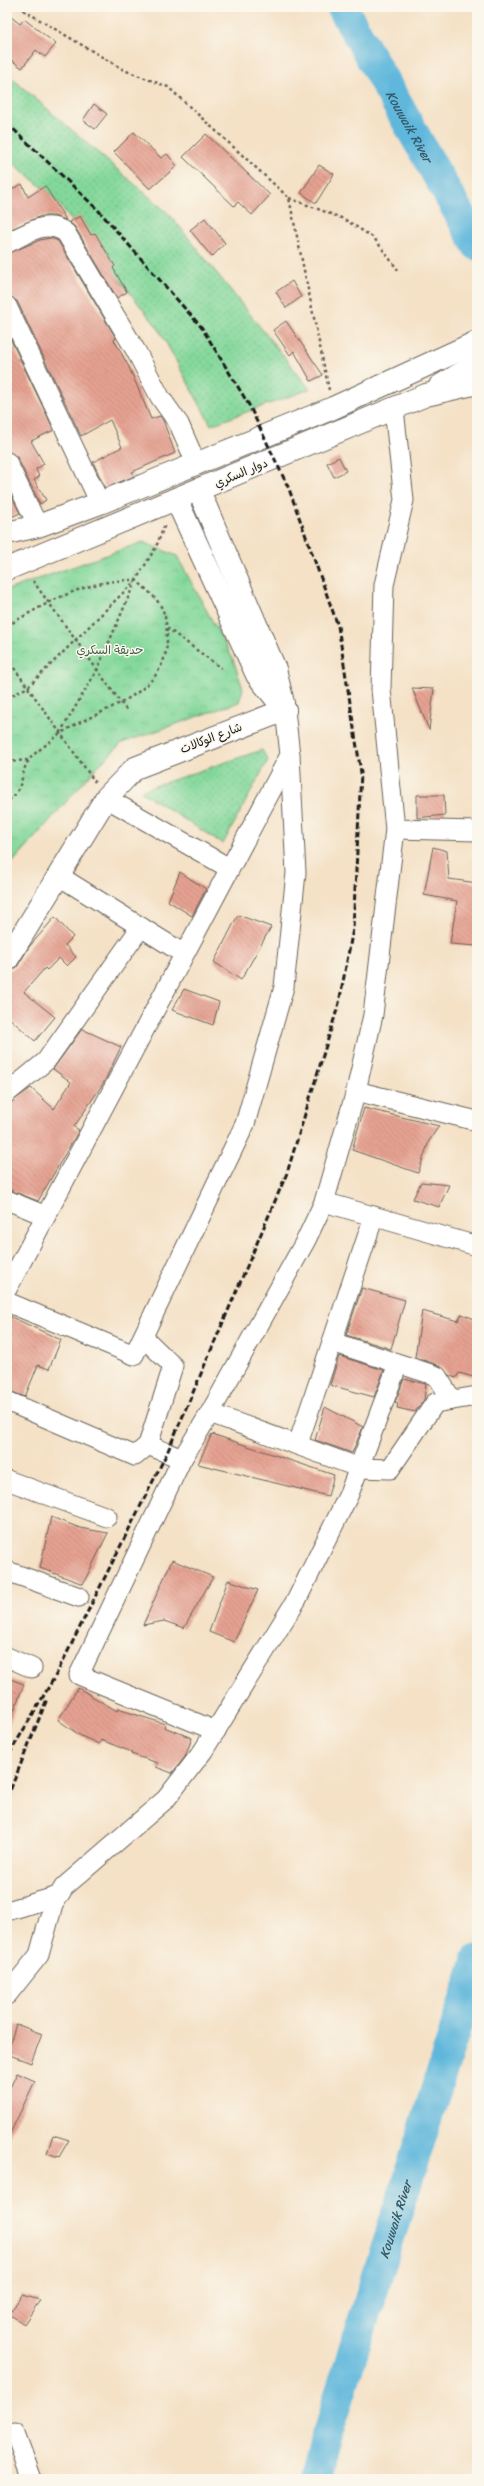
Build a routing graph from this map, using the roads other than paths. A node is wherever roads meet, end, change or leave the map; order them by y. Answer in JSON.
{"nodes":[{"id":1,"x":7,"y":243,"type":"edge"},
{"id":2,"x":7,"y":306,"type":"edge"},
{"id":3,"x":477,"y":329,"type":"edge"},
{"id":4,"x":477,"y":342,"type":"edge"},
{"id":5,"x":477,"y":364,"type":"edge"},
{"id":6,"x":418,"y":368,"type":"junction"},
{"id":7,"x":477,"y":383,"type":"edge"},
{"id":8,"x":426,"y":395,"type":"junction"},
{"id":9,"x":394,"y":408,"type":"junction"},
{"id":10,"x":7,"y":462,"type":"edge"},
{"id":11,"x":196,"y":463,"type":"junction"},
{"id":12,"x":199,"y":491,"type":"junction"},
{"id":13,"x":176,"y":499,"type":"junction"},
{"id":14,"x":100,"y":503,"type":"junction"},
{"id":15,"x":38,"y":526,"type":"junction"},
{"id":16,"x":7,"y":533,"type":"edge"},
{"id":17,"x":7,"y":569,"type":"edge"},
{"id":18,"x":284,"y":710,"type":"junction"},
{"id":19,"x":290,"y":755,"type":"junction"},
{"id":20,"x":106,"y":798,"type":"junction"},
{"id":21,"x":395,"y":829,"type":"junction"},
{"id":22,"x":477,"y":831,"type":"edge"},
{"id":23,"x":229,"y":868,"type":"junction"},
{"id":24,"x":59,"y":876,"type":"junction"},
{"id":25,"x":141,"y":927,"type":"junction"},
{"id":26,"x":184,"y":954,"type":"junction"},
{"id":27,"x":7,"y":960,"type":"edge"},
{"id":28,"x":356,"y":1091,"type":"junction"},
{"id":29,"x":7,"y":1093,"type":"edge"},
{"id":30,"x":477,"y":1121,"type":"edge"},
{"id":31,"x":7,"y":1200,"type":"edge"},
{"id":32,"x":324,"y":1202,"type":"junction"},
{"id":33,"x":46,"y":1216,"type":"junction"},
{"id":34,"x":374,"y":1216,"type":"junction"},
{"id":35,"x":477,"y":1246,"type":"edge"},
{"id":36,"x":7,"y":1289,"type":"edge"},
{"id":37,"x":7,"y":1302,"type":"edge"},
{"id":38,"x":143,"y":1337,"type":"junction"},
{"id":39,"x":332,"y":1342,"type":"junction"},
{"id":40,"x":398,"y":1364,"type":"junction"},
{"id":41,"x":477,"y":1396,"type":"edge"},
{"id":42,"x":452,"y":1400,"type":"junction"},
{"id":43,"x":7,"y":1401,"type":"edge"},
{"id":44,"x":210,"y":1413,"type":"junction"},
{"id":45,"x":298,"y":1444,"type":"junction"},
{"id":46,"x":148,"y":1446,"type":"junction"},
{"id":47,"x":182,"y":1459,"type":"junction"},
{"id":48,"x":360,"y":1468,"type":"junction"},
{"id":49,"x":7,"y":1480,"type":"edge"},
{"id":50,"x":107,"y":1517,"type":"dead end"},
{"id":51,"x":7,"y":1571,"type":"edge"},
{"id":52,"x":80,"y":1598,"type":"dead end"},
{"id":53,"x":7,"y":1657,"type":"edge"},
{"id":54,"x":32,"y":1668,"type":"dead end"},
{"id":55,"x":216,"y":1730,"type":"junction"},
{"id":56,"x":58,"y":1896,"type":"junction"},
{"id":57,"x":7,"y":1911,"type":"edge"},
{"id":58,"x":7,"y":1995,"type":"edge"},
{"id":59,"x":15,"y":2433,"type":"dead end"},
{"id":60,"x":32,"y":2479,"type":"edge"}],
"edges":[{"from":1,"to":11,"type":"street"},
{"from":2,"to":14,"type":"street"},
{"from":3,"to":6,"type":"main road"},
{"from":4,"to":6,"type":"main road"},
{"from":5,"to":8,"type":"main road"},
{"from":6,"to":11,"type":"main road"},
{"from":7,"to":8,"type":"main road","name":"دوار السكري"},
{"from":8,"to":9,"type":"main road","name":"دوار السكري"},
{"from":9,"to":12,"type":"main road","name":"دوار السكري"},
{"from":9,"to":21,"type":"street"},
{"from":10,"to":15,"type":"street"},
{"from":11,"to":14,"type":"main road"},
{"from":12,"to":13,"type":"main road","name":"دوار السكري"},
{"from":12,"to":18,"type":"main road"},
{"from":13,"to":17,"type":"main road","name":"دوار السكري"},
{"from":13,"to":18,"type":"main road"},
{"from":14,"to":15,"type":"main road"},
{"from":15,"to":16,"type":"main road"},
{"from":18,"to":19,"type":"street"},
{"from":18,"to":20,"type":"main road","name":"شارع الوكالات"},
{"from":19,"to":23,"type":"street"},
{"from":19,"to":38,"type":"street"},
{"from":20,"to":23,"type":"street"},
{"from":20,"to":24,"type":"main road","name":"شارع الوكالات"},
{"from":21,"to":22,"type":"street"},
{"from":21,"to":28,"type":"street"},
{"from":23,"to":26,"type":"street"},
{"from":24,"to":25,"type":"street"},
{"from":24,"to":27,"type":"main road","name":"شارع الوكالات"},
{"from":25,"to":26,"type":"street"},
{"from":25,"to":29,"type":"street"},
{"from":26,"to":33,"type":"street"},
{"from":28,"to":30,"type":"street"},
{"from":28,"to":32,"type":"street"},
{"from":31,"to":33,"type":"street"},
{"from":32,"to":34,"type":"street"},
{"from":32,"to":44,"type":"street"},
{"from":33,"to":36,"type":"street"},
{"from":34,"to":35,"type":"street"},
{"from":34,"to":39,"type":"street"},
{"from":37,"to":38,"type":"street"},
{"from":38,"to":46,"type":"street"},
{"from":39,"to":40,"type":"street"},
{"from":39,"to":45,"type":"street"},
{"from":40,"to":42,"type":"street"},
{"from":40,"to":48,"type":"street"},
{"from":41,"to":42,"type":"street"},
{"from":42,"to":48,"type":"street"},
{"from":43,"to":46,"type":"street"},
{"from":44,"to":45,"type":"street"},
{"from":44,"to":47,"type":"street"},
{"from":45,"to":48,"type":"street"},
{"from":46,"to":47,"type":"street"},
{"from":47,"to":55,"type":"street"},
{"from":48,"to":55,"type":"street"},
{"from":49,"to":50,"type":"street"},
{"from":51,"to":52,"type":"street"},
{"from":53,"to":54,"type":"street"},
{"from":55,"to":56,"type":"street"},
{"from":56,"to":57,"type":"street"},
{"from":56,"to":58,"type":"street"},
{"from":59,"to":60,"type":"street"}]}
